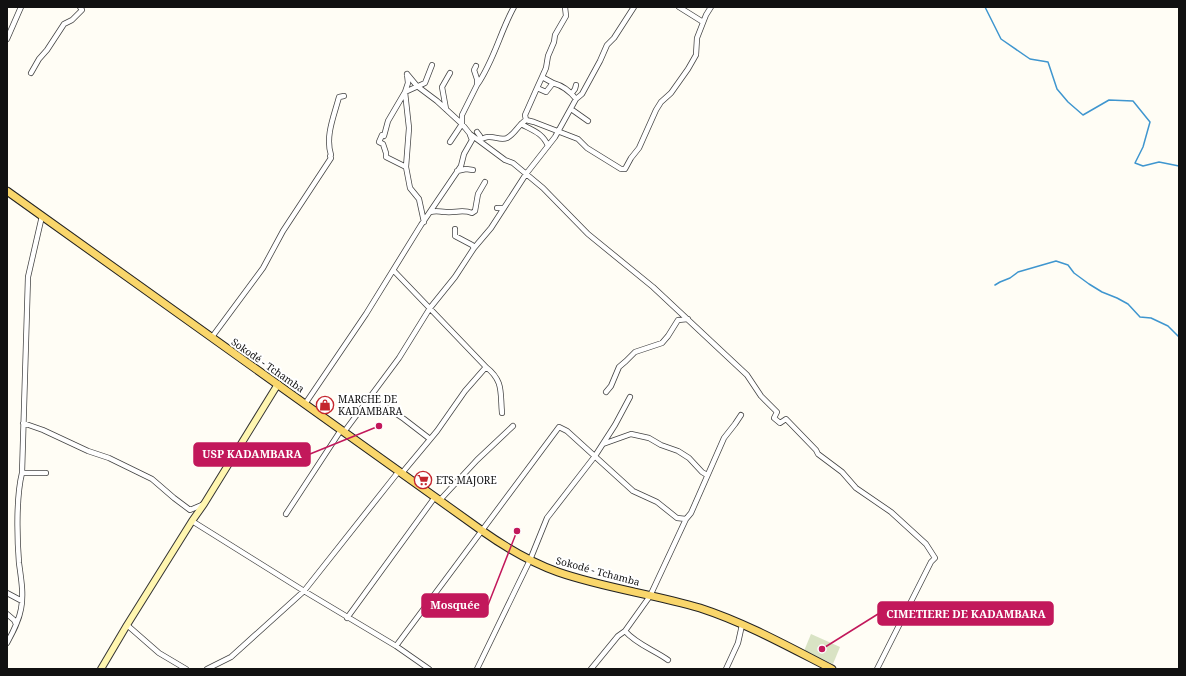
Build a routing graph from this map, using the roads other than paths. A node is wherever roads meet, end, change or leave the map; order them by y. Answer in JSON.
{"nodes":[{"id":1,"x":21,"y":7,"type":"edge"},
{"id":2,"x":80,"y":7,"type":"edge"},
{"id":3,"x":514,"y":7,"type":"edge"},
{"id":4,"x":566,"y":7,"type":"edge"},
{"id":5,"x":634,"y":7,"type":"edge"},
{"id":6,"x":680,"y":7,"type":"edge"},
{"id":7,"x":711,"y":7,"type":"edge"},
{"id":8,"x":704,"y":22,"type":"junction"},
{"id":9,"x":7,"y":39,"type":"edge"},
{"id":10,"x":432,"y":65,"type":"dead end"},
{"id":11,"x":476,"y":66,"type":"dead end"},
{"id":12,"x":31,"y":73,"type":"dead end"},
{"id":13,"x":450,"y":74,"type":"dead end"},
{"id":14,"x":542,"y":77,"type":"junction"},
{"id":15,"x":553,"y":83,"type":"junction"},
{"id":16,"x":477,"y":85,"type":"junction"},
{"id":17,"x":576,"y":85,"type":"dead end"},
{"id":18,"x":417,"y":86,"type":"junction"},
{"id":19,"x":538,"y":88,"type":"junction"},
{"id":20,"x":405,"y":92,"type":"junction"},
{"id":21,"x":572,"y":93,"type":"junction"},
{"id":22,"x":344,"y":96,"type":"dead end"},
{"id":23,"x":576,"y":100,"type":"junction"},
{"id":24,"x":446,"y":109,"type":"junction"},
{"id":25,"x":571,"y":109,"type":"junction"},
{"id":26,"x":526,"y":120,"type":"junction"},
{"id":27,"x":588,"y":121,"type":"dead end"},
{"id":28,"x":462,"y":124,"type":"junction"},
{"id":29,"x":521,"y":124,"type":"junction"},
{"id":30,"x":477,"y":132,"type":"dead end"},
{"id":31,"x":558,"y":132,"type":"junction"},
{"id":32,"x":470,"y":134,"type":"junction"},
{"id":33,"x":479,"y":140,"type":"junction"},
{"id":34,"x":450,"y":142,"type":"dead end"},
{"id":35,"x":548,"y":146,"type":"junction"},
{"id":36,"x":406,"y":167,"type":"junction"},
{"id":37,"x":457,"y":170,"type":"junction"},
{"id":38,"x":473,"y":170,"type":"dead end"},
{"id":39,"x":526,"y":174,"type":"junction"},
{"id":40,"x":485,"y":182,"type":"dead end"},
{"id":41,"x":7,"y":191,"type":"edge"},
{"id":42,"x":497,"y":208,"type":"dead end"},
{"id":43,"x":504,"y":208,"type":"junction"},
{"id":44,"x":430,"y":212,"type":"junction"},
{"id":45,"x":42,"y":216,"type":"junction"},
{"id":46,"x":489,"y":221,"type":"dead end"},
{"id":47,"x":424,"y":222,"type":"junction"},
{"id":48,"x":491,"y":228,"type":"junction"},
{"id":49,"x":455,"y":229,"type":"dead end"},
{"id":50,"x":474,"y":248,"type":"junction"},
{"id":51,"x":394,"y":271,"type":"junction"},
{"id":52,"x":430,"y":308,"type":"junction"},
{"id":53,"x":688,"y":319,"type":"junction"},
{"id":54,"x":212,"y":337,"type":"junction"},
{"id":55,"x":486,"y":367,"type":"junction"},
{"id":56,"x":278,"y":384,"type":"junction"},
{"id":57,"x":606,"y":392,"type":"dead end"},
{"id":58,"x":370,"y":396,"type":"junction"},
{"id":59,"x":630,"y":397,"type":"dead end"},
{"id":60,"x":305,"y":404,"type":"junction"},
{"id":61,"x":502,"y":413,"type":"dead end"},
{"id":62,"x":740,"y":415,"type":"dead end"},
{"id":63,"x":23,"y":423,"type":"junction"},
{"id":64,"x":513,"y":426,"type":"dead end"},
{"id":65,"x":343,"y":431,"type":"junction"},
{"id":66,"x":430,"y":440,"type":"junction"},
{"id":67,"x":603,"y":444,"type":"junction"},
{"id":68,"x":595,"y":456,"type":"junction"},
{"id":69,"x":46,"y":472,"type":"dead end"},
{"id":70,"x":400,"y":472,"type":"junction"},
{"id":71,"x":22,"y":473,"type":"junction"},
{"id":72,"x":707,"y":475,"type":"junction"},
{"id":73,"x":437,"y":499,"type":"junction"},
{"id":74,"x":204,"y":504,"type":"junction"},
{"id":75,"x":286,"y":514,"type":"dead end"},
{"id":76,"x":686,"y":519,"type":"junction"},
{"id":77,"x":192,"y":521,"type":"junction"},
{"id":78,"x":481,"y":530,"type":"junction"},
{"id":79,"x":530,"y":560,"type":"junction"},
{"id":80,"x":304,"y":591,"type":"junction"},
{"id":81,"x":7,"y":592,"type":"edge"},
{"id":82,"x":650,"y":596,"type":"junction"},
{"id":83,"x":22,"y":601,"type":"junction"},
{"id":84,"x":7,"y":614,"type":"edge"},
{"id":85,"x":347,"y":618,"type":"junction"},
{"id":86,"x":16,"y":624,"type":"junction"},
{"id":87,"x":127,"y":625,"type":"junction"},
{"id":88,"x":742,"y":625,"type":"junction"},
{"id":89,"x":625,"y":631,"type":"junction"},
{"id":90,"x":7,"y":643,"type":"edge"},
{"id":91,"x":396,"y":646,"type":"junction"},
{"id":92,"x":668,"y":660,"type":"dead end"},
{"id":93,"x":101,"y":669,"type":"edge"},
{"id":94,"x":186,"y":669,"type":"edge"},
{"id":95,"x":207,"y":669,"type":"edge"},
{"id":96,"x":429,"y":669,"type":"edge"},
{"id":97,"x":477,"y":669,"type":"edge"},
{"id":98,"x":591,"y":669,"type":"edge"},
{"id":99,"x":726,"y":669,"type":"edge"},
{"id":100,"x":832,"y":669,"type":"edge"},
{"id":101,"x":877,"y":669,"type":"edge"}],
"edges":[{"from":1,"to":9,"type":"street"},
{"from":2,"to":12,"type":"street"},
{"from":3,"to":16,"type":"street"},
{"from":4,"to":14,"type":"street"},
{"from":5,"to":23,"type":"street"},
{"from":6,"to":8,"type":"street"},
{"from":7,"to":8,"type":"street"},
{"from":8,"to":31,"type":"street"},
{"from":10,"to":18,"type":"street"},
{"from":11,"to":16,"type":"street"},
{"from":13,"to":24,"type":"street"},
{"from":14,"to":15,"type":"street"},
{"from":14,"to":19,"type":"street"},
{"from":15,"to":19,"type":"street"},
{"from":15,"to":21,"type":"street"},
{"from":16,"to":28,"type":"street"},
{"from":17,"to":21,"type":"street"},
{"from":18,"to":20,"type":"street"},
{"from":18,"to":20,"type":"street"},
{"from":18,"to":24,"type":"street"},
{"from":19,"to":26,"type":"street"},
{"from":20,"to":36,"type":"street"},
{"from":20,"to":36,"type":"street"},
{"from":21,"to":23,"type":"street"},
{"from":22,"to":54,"type":"street"},
{"from":23,"to":25,"type":"street"},
{"from":24,"to":28,"type":"street"},
{"from":25,"to":27,"type":"street"},
{"from":25,"to":31,"type":"street"},
{"from":26,"to":29,"type":"street"},
{"from":26,"to":31,"type":"street"},
{"from":28,"to":32,"type":"street"},
{"from":28,"to":34,"type":"street"},
{"from":29,"to":33,"type":"street"},
{"from":29,"to":35,"type":"street"},
{"from":30,"to":33,"type":"street"},
{"from":31,"to":35,"type":"street"},
{"from":32,"to":33,"type":"street"},
{"from":32,"to":37,"type":"street"},
{"from":33,"to":39,"type":"street"},
{"from":35,"to":39,"type":"street"},
{"from":36,"to":47,"type":"street"},
{"from":37,"to":38,"type":"street"},
{"from":37,"to":44,"type":"street"},
{"from":39,"to":43,"type":"street"},
{"from":39,"to":53,"type":"street"},
{"from":40,"to":44,"type":"street"},
{"from":41,"to":45,"type":"main road","name":"Sokodé - Tchamba"},
{"from":42,"to":43,"type":"street"},
{"from":43,"to":48,"type":"street"},
{"from":44,"to":47,"type":"street"},
{"from":45,"to":54,"type":"main road","name":"Sokodé - Tchamba"},
{"from":45,"to":63,"type":"street"},
{"from":46,"to":48,"type":"street"},
{"from":47,"to":51,"type":"street"},
{"from":48,"to":50,"type":"street"},
{"from":49,"to":50,"type":"street"},
{"from":50,"to":52,"type":"street"},
{"from":51,"to":52,"type":"street"},
{"from":51,"to":60,"type":"street"},
{"from":52,"to":55,"type":"street"},
{"from":52,"to":58,"type":"street"},
{"from":53,"to":57,"type":"street"},
{"from":53,"to":101,"type":"street"},
{"from":54,"to":56,"type":"main road","name":"Sokodé - Tchamba"},
{"from":55,"to":61,"type":"street"},
{"from":55,"to":66,"type":"street"},
{"from":56,"to":60,"type":"main road","name":"Sokodé - Tchamba"},
{"from":56,"to":74,"type":"main road"},
{"from":58,"to":65,"type":"street"},
{"from":58,"to":66,"type":"street"},
{"from":59,"to":67,"type":"street"},
{"from":60,"to":65,"type":"main road","name":"Sokodé - Tchamba"},
{"from":62,"to":72,"type":"street"},
{"from":63,"to":71,"type":"street"},
{"from":63,"to":74,"type":"street"},
{"from":64,"to":73,"type":"street"},
{"from":65,"to":70,"type":"main road","name":"Sokodé - Tchamba"},
{"from":65,"to":75,"type":"street"},
{"from":66,"to":70,"type":"street"},
{"from":67,"to":68,"type":"street"},
{"from":67,"to":72,"type":"street"},
{"from":68,"to":76,"type":"street"},
{"from":68,"to":78,"type":"street"},
{"from":68,"to":79,"type":"street"},
{"from":69,"to":71,"type":"street"},
{"from":70,"to":73,"type":"main road","name":"Sokodé - Tchamba"},
{"from":70,"to":80,"type":"street"},
{"from":71,"to":83,"type":"street"},
{"from":72,"to":76,"type":"street"},
{"from":73,"to":78,"type":"main road","name":"Sokodé - Tchamba"},
{"from":73,"to":85,"type":"street"},
{"from":74,"to":77,"type":"main road"},
{"from":76,"to":82,"type":"street"},
{"from":77,"to":80,"type":"street"},
{"from":77,"to":87,"type":"main road"},
{"from":78,"to":79,"type":"main road","name":"Sokodé - Tchamba"},
{"from":78,"to":91,"type":"street"},
{"from":79,"to":82,"type":"main road","name":"Sokodé - Tchamba"},
{"from":79,"to":97,"type":"street"},
{"from":80,"to":85,"type":"street"},
{"from":80,"to":95,"type":"street"},
{"from":81,"to":83,"type":"street"},
{"from":82,"to":88,"type":"main road","name":"Sokodé - Tchamba"},
{"from":82,"to":89,"type":"street"},
{"from":83,"to":86,"type":"street"},
{"from":84,"to":86,"type":"street"},
{"from":85,"to":91,"type":"street"},
{"from":86,"to":90,"type":"street"},
{"from":87,"to":93,"type":"main road"},
{"from":87,"to":94,"type":"street"},
{"from":88,"to":99,"type":"street"},
{"from":88,"to":100,"type":"main road","name":"Sokodé - Tchamba"},
{"from":89,"to":92,"type":"street"},
{"from":89,"to":98,"type":"street"},
{"from":91,"to":96,"type":"street"}]}
